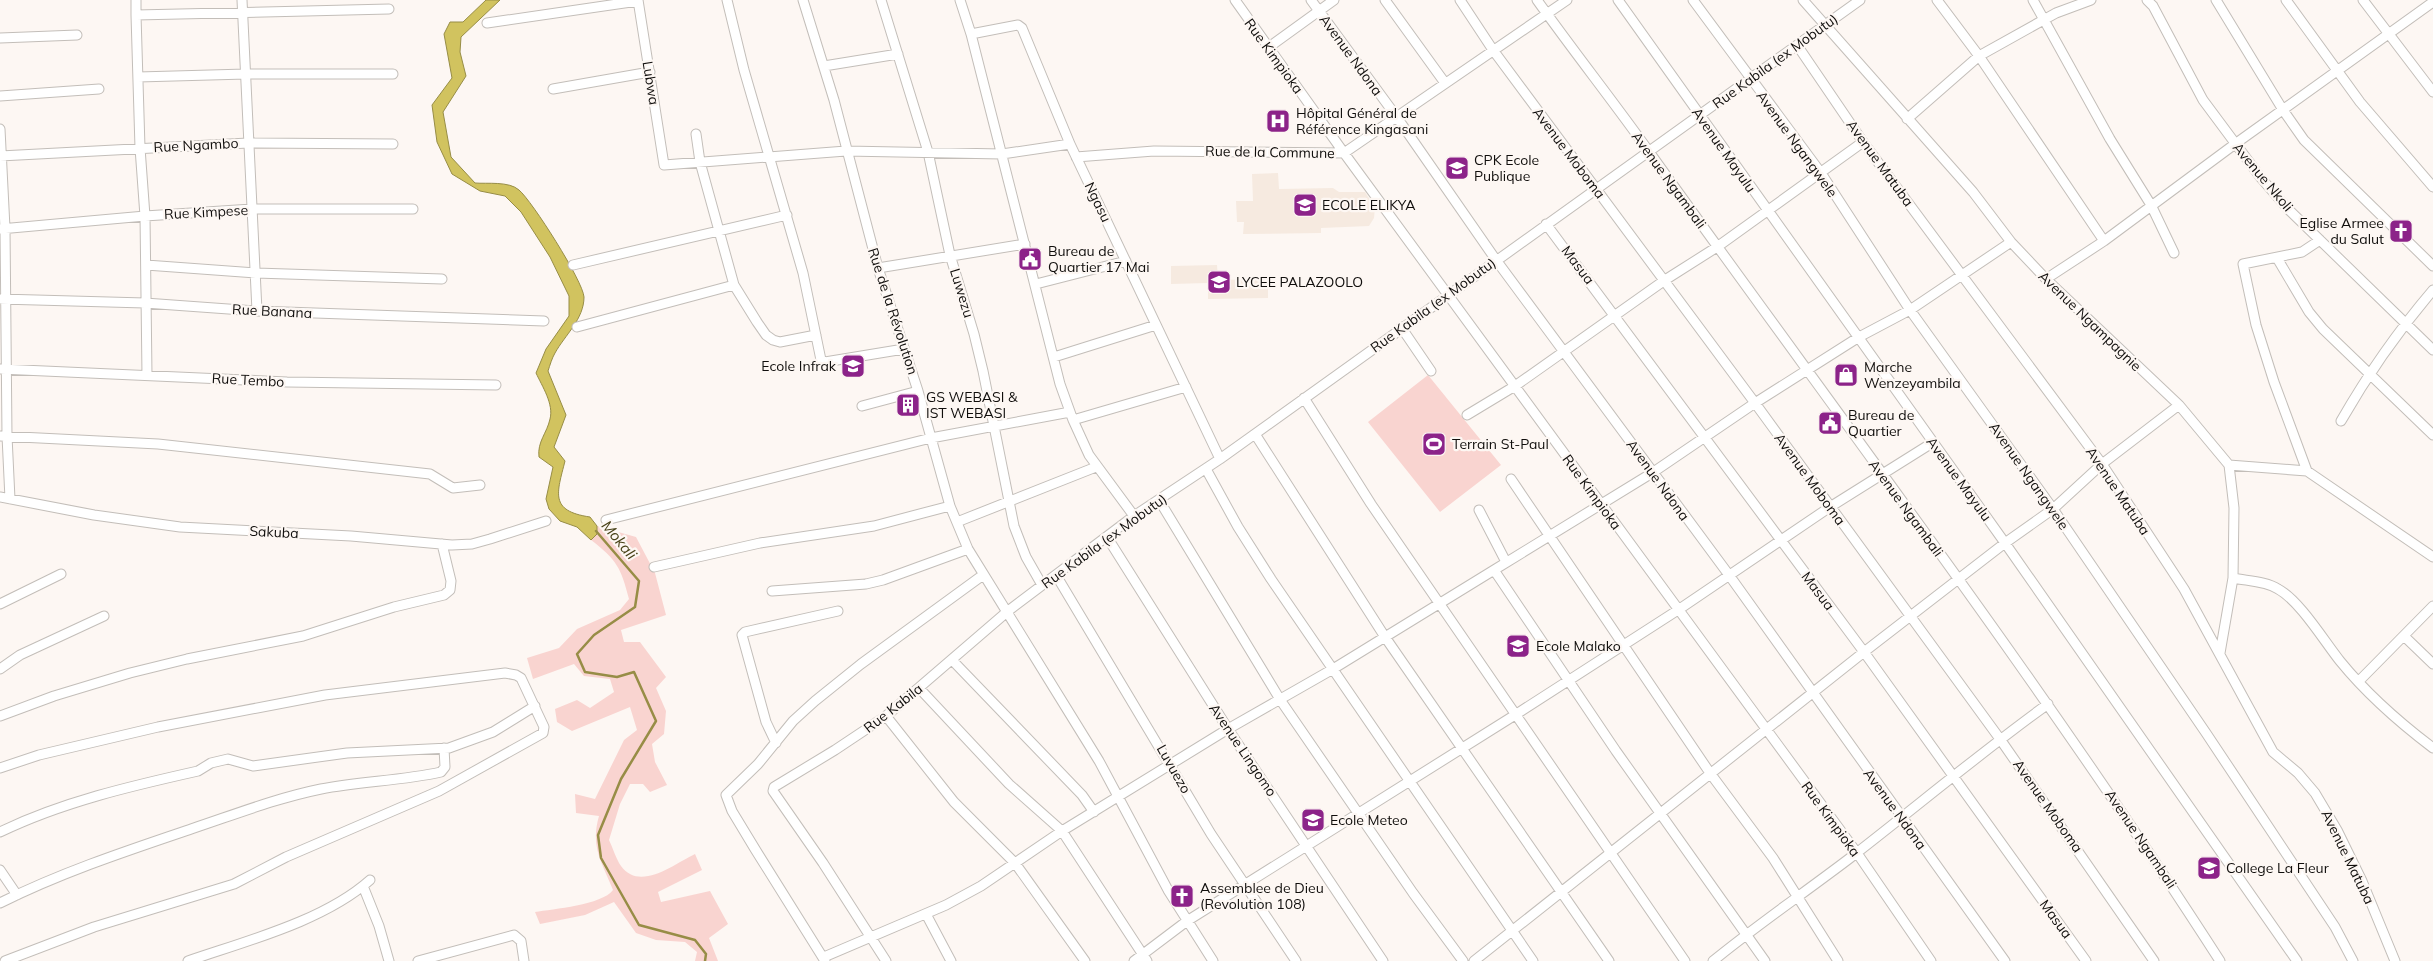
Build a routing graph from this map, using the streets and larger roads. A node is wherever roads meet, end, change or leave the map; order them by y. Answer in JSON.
{"nodes":[{"id":1,"x":136,"y":0,"type":"edge"},
{"id":2,"x":242,"y":0,"type":"edge"},
{"id":3,"x":727,"y":0,"type":"edge"},
{"id":4,"x":803,"y":0,"type":"edge"},
{"id":5,"x":881,"y":0,"type":"edge"},
{"id":6,"x":960,"y":0,"type":"edge"},
{"id":7,"x":1235,"y":0,"type":"edge"},
{"id":8,"x":1311,"y":0,"type":"edge"},
{"id":9,"x":1334,"y":0,"type":"edge"},
{"id":10,"x":1385,"y":0,"type":"edge"},
{"id":11,"x":1460,"y":0,"type":"edge"},
{"id":12,"x":1537,"y":0,"type":"edge"},
{"id":13,"x":1567,"y":0,"type":"edge"},
{"id":14,"x":1618,"y":0,"type":"edge"},
{"id":15,"x":1693,"y":0,"type":"edge"},
{"id":16,"x":1803,"y":0,"type":"edge"},
{"id":17,"x":1860,"y":0,"type":"edge"},
{"id":18,"x":1937,"y":0,"type":"edge"},
{"id":19,"x":2033,"y":0,"type":"edge"},
{"id":20,"x":2091,"y":0,"type":"edge"},
{"id":21,"x":2147,"y":0,"type":"edge"},
{"id":22,"x":2216,"y":0,"type":"edge"},
{"id":23,"x":2286,"y":0,"type":"edge"},
{"id":24,"x":2363,"y":0,"type":"edge"},
{"id":25,"x":638,"y":1,"type":"edge"},
{"id":26,"x":2433,"y":2,"type":"edge"},
{"id":27,"x":389,"y":9,"type":"dead end"},
{"id":28,"x":243,"y":11,"type":"junction"},
{"id":29,"x":1319,"y":11,"type":"junction"},
{"id":30,"x":1547,"y":14,"type":"junction"},
{"id":31,"x":136,"y":15,"type":"junction"},
{"id":32,"x":2044,"y":19,"type":"junction"},
{"id":33,"x":487,"y":24,"type":"dead end"},
{"id":34,"x":1825,"y":25,"type":"junction"},
{"id":35,"x":971,"y":34,"type":"junction"},
{"id":36,"x":2389,"y":34,"type":"junction"},
{"id":37,"x":77,"y":35,"type":"dead end"},
{"id":38,"x":0,"y":38,"type":"edge"},
{"id":39,"x":1797,"y":45,"type":"junction"},
{"id":40,"x":1269,"y":48,"type":"junction"},
{"id":41,"x":1493,"y":50,"type":"junction"},
{"id":42,"x":898,"y":54,"type":"junction"},
{"id":43,"x":1979,"y":56,"type":"junction"},
{"id":44,"x":824,"y":66,"type":"junction"},
{"id":45,"x":2338,"y":71,"type":"junction"},
{"id":46,"x":650,"y":72,"type":"junction"},
{"id":47,"x":246,"y":74,"type":"junction"},
{"id":48,"x":393,"y":74,"type":"dead end"},
{"id":49,"x":138,"y":77,"type":"junction"},
{"id":50,"x":1749,"y":79,"type":"junction"},
{"id":51,"x":1445,"y":83,"type":"junction"},
{"id":52,"x":553,"y":88,"type":"dead end"},
{"id":53,"x":99,"y":89,"type":"dead end"},
{"id":54,"x":2433,"y":92,"type":"edge"},
{"id":55,"x":0,"y":96,"type":"edge"},
{"id":56,"x":2283,"y":110,"type":"junction"},
{"id":57,"x":1699,"y":115,"type":"junction"},
{"id":58,"x":1396,"y":116,"type":"junction"},
{"id":59,"x":1907,"y":119,"type":"junction"},
{"id":60,"x":0,"y":128,"type":"edge"},
{"id":61,"x":696,"y":134,"type":"dead end"},
{"id":62,"x":248,"y":142,"type":"junction"},
{"id":63,"x":1863,"y":142,"type":"junction"},
{"id":64,"x":393,"y":144,"type":"dead end"},
{"id":65,"x":1070,"y":144,"type":"junction"},
{"id":66,"x":2235,"y":144,"type":"junction"},
{"id":67,"x":140,"y":148,"type":"junction"},
{"id":68,"x":846,"y":151,"type":"junction"},
{"id":69,"x":1648,"y":151,"type":"junction"},
{"id":70,"x":928,"y":152,"type":"junction"},
{"id":71,"x":1344,"y":153,"type":"junction"},
{"id":72,"x":1002,"y":154,"type":"junction"},
{"id":73,"x":1,"y":156,"type":"edge"},
{"id":74,"x":770,"y":156,"type":"junction"},
{"id":75,"x":1076,"y":157,"type":"junction"},
{"id":76,"x":700,"y":162,"type":"junction"},
{"id":77,"x":1821,"y":173,"type":"junction"},
{"id":78,"x":2433,"y":187,"type":"edge"},
{"id":79,"x":1596,"y":188,"type":"junction"},
{"id":80,"x":2151,"y":205,"type":"junction"},
{"id":81,"x":252,"y":209,"type":"junction"},
{"id":82,"x":414,"y":209,"type":"dead end"},
{"id":83,"x":1767,"y":211,"type":"junction"},
{"id":84,"x":787,"y":215,"type":"junction"},
{"id":85,"x":144,"y":216,"type":"junction"},
{"id":86,"x":1546,"y":224,"type":"junction"},
{"id":87,"x":3,"y":228,"type":"edge"},
{"id":88,"x":718,"y":230,"type":"junction"},
{"id":89,"x":2320,"y":240,"type":"junction"},
{"id":90,"x":2104,"y":241,"type":"junction"},
{"id":91,"x":2011,"y":242,"type":"junction"},
{"id":92,"x":1025,"y":244,"type":"junction"},
{"id":93,"x":1717,"y":247,"type":"junction"},
{"id":94,"x":2174,"y":253,"type":"dead end"},
{"id":95,"x":950,"y":255,"type":"junction"},
{"id":96,"x":2277,"y":258,"type":"junction"},
{"id":97,"x":1496,"y":260,"type":"junction"},
{"id":98,"x":1126,"y":261,"type":"junction"},
{"id":99,"x":146,"y":265,"type":"junction"},
{"id":100,"x":573,"y":265,"type":"dead end"},
{"id":101,"x":2433,"y":266,"type":"edge"},
{"id":102,"x":878,"y":268,"type":"junction"},
{"id":103,"x":256,"y":273,"type":"junction"},
{"id":104,"x":1963,"y":275,"type":"junction"},
{"id":105,"x":442,"y":279,"type":"dead end"},
{"id":106,"x":2046,"y":279,"type":"junction"},
{"id":107,"x":1665,"y":280,"type":"junction"},
{"id":108,"x":1036,"y":284,"type":"junction"},
{"id":109,"x":734,"y":285,"type":"junction"},
{"id":110,"x":2433,"y":290,"type":"edge"},
{"id":111,"x":1449,"y":293,"type":"junction"},
{"id":112,"x":3,"y":300,"type":"edge"},
{"id":113,"x":145,"y":303,"type":"junction"},
{"id":114,"x":257,"y":310,"type":"junction"},
{"id":115,"x":1910,"y":310,"type":"junction"},
{"id":116,"x":1615,"y":315,"type":"junction"},
{"id":117,"x":544,"y":321,"type":"dead end"},
{"id":118,"x":2405,"y":322,"type":"junction"},
{"id":119,"x":1156,"y":325,"type":"junction"},
{"id":120,"x":577,"y":327,"type":"dead end"},
{"id":121,"x":1401,"y":327,"type":"junction"},
{"id":122,"x":816,"y":335,"type":"junction"},
{"id":123,"x":1859,"y":337,"type":"junction"},
{"id":124,"x":904,"y":349,"type":"junction"},
{"id":125,"x":1564,"y":350,"type":"junction"},
{"id":126,"x":2433,"y":350,"type":"edge"},
{"id":127,"x":1054,"y":357,"type":"junction"},
{"id":128,"x":3,"y":369,"type":"edge"},
{"id":129,"x":1808,"y":370,"type":"junction"},
{"id":130,"x":1431,"y":371,"type":"dead end"},
{"id":131,"x":2369,"y":372,"type":"junction"},
{"id":132,"x":147,"y":375,"type":"junction"},
{"id":133,"x":496,"y":385,"type":"dead end"},
{"id":134,"x":1515,"y":386,"type":"junction"},
{"id":135,"x":1186,"y":387,"type":"junction"},
{"id":136,"x":918,"y":391,"type":"junction"},
{"id":137,"x":1304,"y":398,"type":"junction"},
{"id":138,"x":1755,"y":402,"type":"junction"},
{"id":139,"x":2179,"y":405,"type":"junction"},
{"id":140,"x":862,"y":406,"type":"dead end"},
{"id":141,"x":1467,"y":415,"type":"dead end"},
{"id":142,"x":1071,"y":416,"type":"junction"},
{"id":143,"x":2341,"y":421,"type":"dead end"},
{"id":144,"x":995,"y":427,"type":"junction"},
{"id":145,"x":1255,"y":434,"type":"junction"},
{"id":146,"x":2433,"y":435,"type":"edge"},
{"id":147,"x":3,"y":436,"type":"edge"},
{"id":148,"x":1706,"y":437,"type":"junction"},
{"id":149,"x":931,"y":438,"type":"junction"},
{"id":150,"x":1932,"y":443,"type":"junction"},
{"id":151,"x":1220,"y":459,"type":"junction"},
{"id":152,"x":2102,"y":464,"type":"junction"},
{"id":153,"x":2230,"y":465,"type":"junction"},
{"id":154,"x":1096,"y":467,"type":"junction"},
{"id":155,"x":1206,"y":469,"type":"junction"},
{"id":156,"x":2307,"y":471,"type":"junction"},
{"id":157,"x":1652,"y":472,"type":"junction"},
{"id":158,"x":1881,"y":474,"type":"junction"},
{"id":159,"x":1511,"y":480,"type":"dead end"},
{"id":160,"x":480,"y":485,"type":"dead end"},
{"id":161,"x":0,"y":497,"type":"edge"},
{"id":162,"x":10,"y":499,"type":"junction"},
{"id":163,"x":1159,"y":500,"type":"junction"},
{"id":164,"x":1009,"y":502,"type":"junction"},
{"id":165,"x":1601,"y":504,"type":"junction"},
{"id":166,"x":950,"y":506,"type":"junction"},
{"id":167,"x":1830,"y":507,"type":"junction"},
{"id":168,"x":1479,"y":510,"type":"dead end"},
{"id":169,"x":2054,"y":510,"type":"junction"},
{"id":170,"x":1134,"y":516,"type":"junction"},
{"id":171,"x":606,"y":520,"type":"dead end"},
{"id":172,"x":546,"y":521,"type":"dead end"},
{"id":173,"x":957,"y":522,"type":"junction"},
{"id":174,"x":1107,"y":537,"type":"junction"},
{"id":175,"x":1549,"y":537,"type":"junction"},
{"id":176,"x":1780,"y":541,"type":"junction"},
{"id":177,"x":2006,"y":543,"type":"junction"},
{"id":178,"x":442,"y":544,"type":"junction"},
{"id":179,"x":968,"y":549,"type":"junction"},
{"id":180,"x":2433,"y":557,"type":"edge"},
{"id":181,"x":1506,"y":562,"type":"junction"},
{"id":182,"x":654,"y":567,"type":"dead end"},
{"id":183,"x":1494,"y":570,"type":"junction"},
{"id":184,"x":61,"y":574,"type":"dead end"},
{"id":185,"x":983,"y":575,"type":"junction"},
{"id":186,"x":1056,"y":575,"type":"junction"},
{"id":187,"x":1729,"y":575,"type":"junction"},
{"id":188,"x":2233,"y":578,"type":"junction"},
{"id":189,"x":1957,"y":580,"type":"junction"},
{"id":190,"x":1042,"y":585,"type":"junction"},
{"id":191,"x":772,"y":591,"type":"dead end"},
{"id":192,"x":1440,"y":602,"type":"junction"},
{"id":193,"x":0,"y":604,"type":"edge"},
{"id":194,"x":2433,"y":606,"type":"edge"},
{"id":195,"x":1678,"y":610,"type":"junction"},
{"id":196,"x":838,"y":611,"type":"dead end"},
{"id":197,"x":1008,"y":611,"type":"junction"},
{"id":198,"x":104,"y":616,"type":"dead end"},
{"id":199,"x":1910,"y":618,"type":"junction"},
{"id":200,"x":1385,"y":637,"type":"junction"},
{"id":201,"x":2405,"y":637,"type":"junction"},
{"id":202,"x":1625,"y":644,"type":"junction"},
{"id":203,"x":1864,"y":652,"type":"junction"},
{"id":204,"x":2220,"y":653,"type":"junction"},
{"id":205,"x":952,"y":660,"type":"junction"},
{"id":206,"x":2433,"y":664,"type":"edge"},
{"id":207,"x":0,"y":669,"type":"edge"},
{"id":208,"x":1333,"y":669,"type":"junction"},
{"id":209,"x":1569,"y":680,"type":"junction"},
{"id":210,"x":2359,"y":681,"type":"junction"},
{"id":211,"x":919,"y":688,"type":"junction"},
{"id":212,"x":1812,"y":692,"type":"junction"},
{"id":213,"x":1281,"y":701,"type":"junction"},
{"id":214,"x":2048,"y":704,"type":"junction"},
{"id":215,"x":535,"y":706,"type":"junction"},
{"id":216,"x":1516,"y":715,"type":"junction"},
{"id":217,"x":0,"y":716,"type":"edge"},
{"id":218,"x":886,"y":716,"type":"junction"},
{"id":219,"x":1228,"y":729,"type":"junction"},
{"id":220,"x":1766,"y":731,"type":"junction"},
{"id":221,"x":2000,"y":738,"type":"junction"},
{"id":222,"x":776,"y":743,"type":"junction"},
{"id":223,"x":444,"y":748,"type":"junction"},
{"id":224,"x":1461,"y":748,"type":"junction"},
{"id":225,"x":2433,"y":748,"type":"edge"},
{"id":226,"x":1171,"y":764,"type":"junction"},
{"id":227,"x":0,"y":768,"type":"edge"},
{"id":228,"x":1710,"y":773,"type":"junction"},
{"id":229,"x":1952,"y":778,"type":"junction"},
{"id":230,"x":1410,"y":782,"type":"junction"},
{"id":231,"x":1118,"y":798,"type":"junction"},
{"id":232,"x":1094,"y":812,"type":"junction"},
{"id":233,"x":1661,"y":813,"type":"junction"},
{"id":234,"x":1358,"y":814,"type":"junction"},
{"id":235,"x":1901,"y":816,"type":"junction"},
{"id":236,"x":1062,"y":831,"type":"junction"},
{"id":237,"x":0,"y":832,"type":"edge"},
{"id":238,"x":1306,"y":847,"type":"junction"},
{"id":239,"x":1611,"y":852,"type":"junction"},
{"id":240,"x":1856,"y":853,"type":"junction"},
{"id":241,"x":1015,"y":863,"type":"junction"},
{"id":242,"x":0,"y":870,"type":"edge"},
{"id":243,"x":1246,"y":886,"type":"junction"},
{"id":244,"x":1560,"y":892,"type":"junction"},
{"id":245,"x":17,"y":895,"type":"junction"},
{"id":246,"x":1798,"y":898,"type":"junction"},
{"id":247,"x":0,"y":903,"type":"edge"},
{"id":248,"x":926,"y":914,"type":"junction"},
{"id":249,"x":1187,"y":921,"type":"junction"},
{"id":250,"x":1511,"y":930,"type":"junction"},
{"id":251,"x":1746,"y":934,"type":"junction"},
{"id":252,"x":872,"y":936,"type":"junction"},
{"id":253,"x":1145,"y":958,"type":"edge"},
{"id":254,"x":825,"y":959,"type":"edge"},
{"id":255,"x":5,"y":961,"type":"edge"},
{"id":256,"x":188,"y":961,"type":"edge"},
{"id":257,"x":389,"y":961,"type":"edge"},
{"id":258,"x":418,"y":961,"type":"edge"},
{"id":259,"x":524,"y":961,"type":"edge"},
{"id":260,"x":886,"y":961,"type":"edge"},
{"id":261,"x":951,"y":961,"type":"edge"},
{"id":262,"x":1085,"y":961,"type":"edge"},
{"id":263,"x":1134,"y":961,"type":"edge"},
{"id":264,"x":1213,"y":961,"type":"edge"},
{"id":265,"x":1296,"y":961,"type":"edge"},
{"id":266,"x":1383,"y":961,"type":"edge"},
{"id":267,"x":1463,"y":961,"type":"edge"},
{"id":268,"x":1474,"y":961,"type":"edge"},
{"id":269,"x":1533,"y":961,"type":"edge"},
{"id":270,"x":1609,"y":961,"type":"edge"},
{"id":271,"x":1685,"y":961,"type":"edge"},
{"id":272,"x":1713,"y":961,"type":"edge"},
{"id":273,"x":1765,"y":961,"type":"edge"},
{"id":274,"x":1838,"y":961,"type":"edge"},
{"id":275,"x":1931,"y":961,"type":"edge"},
{"id":276,"x":2005,"y":961,"type":"edge"},
{"id":277,"x":2086,"y":961,"type":"edge"},
{"id":278,"x":2154,"y":961,"type":"edge"},
{"id":279,"x":2220,"y":961,"type":"edge"},
{"id":280,"x":2297,"y":961,"type":"edge"},
{"id":281,"x":2353,"y":961,"type":"edge"},
{"id":282,"x":2395,"y":961,"type":"edge"}],
"edges":[{"from":1,"to":31,"type":"street"},
{"from":2,"to":28,"type":"street"},
{"from":3,"to":74,"type":"street"},
{"from":4,"to":44,"type":"street","name":"Rue de la Révolution"},
{"from":5,"to":42,"type":"street","name":"Luwezu"},
{"from":6,"to":35,"type":"street"},
{"from":7,"to":40,"type":"street","name":"Rue Kimpioka"},
{"from":8,"to":29,"type":"street","name":"Avenue Ndona"},
{"from":9,"to":29,"type":"street"},
{"from":10,"to":51,"type":"street"},
{"from":11,"to":41,"type":"street","name":"Avenue Moboma"},
{"from":12,"to":30,"type":"street","name":"Avenue Ngambali"},
{"from":13,"to":30,"type":"street","name":"Rue de la Commune"},
{"from":14,"to":57,"type":"street","name":"Avenue Mayulu"},
{"from":15,"to":50,"type":"street","name":"Avenue Ngangwele"},
{"from":16,"to":34,"type":"street","name":"Avenue Ngampagnie"},
{"from":17,"to":34,"type":"street","name":"Rue Kabila (ex Mobutu)"},
{"from":18,"to":43,"type":"street"},
{"from":19,"to":32,"type":"street"},
{"from":20,"to":32,"type":"street"},
{"from":21,"to":66,"type":"street","name":"Avenue Nkoli"},
{"from":22,"to":56,"type":"street"},
{"from":23,"to":45,"type":"street"},
{"from":24,"to":36,"type":"street"},
{"from":25,"to":33,"type":"street"},
{"from":25,"to":46,"type":"street","name":"Lubwa"},
{"from":26,"to":36,"type":"street"},
{"from":27,"to":28,"type":"street"},
{"from":28,"to":31,"type":"street"},
{"from":28,"to":47,"type":"street"},
{"from":29,"to":40,"type":"street"},
{"from":29,"to":58,"type":"street","name":"Avenue Ndona"},
{"from":30,"to":41,"type":"street","name":"Rue de la Commune"},
{"from":30,"to":69,"type":"street","name":"Avenue Ngambali"},
{"from":31,"to":49,"type":"street"},
{"from":32,"to":43,"type":"street"},
{"from":32,"to":80,"type":"street"},
{"from":34,"to":39,"type":"street","name":"Rue Kabila (ex Mobutu)"},
{"from":34,"to":59,"type":"street","name":"Avenue Ngampagnie"},
{"from":35,"to":65,"type":"street","name":"Ngasu"},
{"from":35,"to":72,"type":"street"},
{"from":36,"to":45,"type":"street"},
{"from":36,"to":54,"type":"street"},
{"from":37,"to":38,"type":"street"},
{"from":39,"to":50,"type":"street","name":"Rue Kabila (ex Mobutu)"},
{"from":39,"to":63,"type":"street","name":"Avenue Matuba"},
{"from":40,"to":71,"type":"street","name":"Rue Kimpioka"},
{"from":41,"to":51,"type":"street","name":"Rue de la Commune"},
{"from":41,"to":79,"type":"street","name":"Avenue Moboma"},
{"from":42,"to":44,"type":"street"},
{"from":42,"to":70,"type":"street","name":"Luwezu"},
{"from":43,"to":59,"type":"street"},
{"from":43,"to":90,"type":"street"},
{"from":44,"to":68,"type":"street","name":"Rue de la Révolution"},
{"from":45,"to":56,"type":"street"},
{"from":45,"to":78,"type":"street"},
{"from":46,"to":52,"type":"street"},
{"from":46,"to":76,"type":"street","name":"Lubwa"},
{"from":47,"to":48,"type":"street"},
{"from":47,"to":49,"type":"street"},
{"from":47,"to":62,"type":"street"},
{"from":49,"to":67,"type":"street"},
{"from":50,"to":57,"type":"street","name":"Rue Kabila (ex Mobutu)"},
{"from":50,"to":77,"type":"street","name":"Avenue Ngangwele"},
{"from":51,"to":58,"type":"street","name":"Rue de la Commune"},
{"from":53,"to":55,"type":"street"},
{"from":56,"to":66,"type":"street"},
{"from":56,"to":101,"type":"street"},
{"from":57,"to":69,"type":"street","name":"Rue Kabila (ex Mobutu)"},
{"from":57,"to":83,"type":"street","name":"Avenue Mayulu"},
{"from":58,"to":71,"type":"street","name":"Rue de la Commune"},
{"from":58,"to":97,"type":"street","name":"Avenue Ndona"},
{"from":59,"to":91,"type":"street","name":"Avenue Ngampagnie"},
{"from":60,"to":73,"type":"street"},
{"from":61,"to":76,"type":"street"},
{"from":62,"to":64,"type":"street","name":"Rue Ngambo"},
{"from":62,"to":67,"type":"street","name":"Rue Ngambo"},
{"from":62,"to":81,"type":"street"},
{"from":63,"to":77,"type":"street"},
{"from":63,"to":104,"type":"street","name":"Avenue Matuba"},
{"from":65,"to":72,"type":"street"},
{"from":65,"to":75,"type":"street","name":"Ngasu"},
{"from":66,"to":80,"type":"street"},
{"from":66,"to":89,"type":"street","name":"Avenue Nkoli"},
{"from":67,"to":73,"type":"street","name":"Rue Ngambo"},
{"from":67,"to":85,"type":"street"},
{"from":68,"to":70,"type":"street"},
{"from":68,"to":74,"type":"street"},
{"from":68,"to":102,"type":"street","name":"Rue de la Révolution"},
{"from":69,"to":79,"type":"street","name":"Rue Kabila (ex Mobutu)"},
{"from":69,"to":93,"type":"street","name":"Avenue Ngambali"},
{"from":70,"to":72,"type":"street"},
{"from":70,"to":95,"type":"street","name":"Luwezu"},
{"from":71,"to":75,"type":"street","name":"Rue de la Commune"},
{"from":71,"to":111,"type":"street","name":"Rue Kimpioka"},
{"from":72,"to":92,"type":"street"},
{"from":73,"to":87,"type":"street"},
{"from":74,"to":76,"type":"street"},
{"from":74,"to":84,"type":"street"},
{"from":75,"to":98,"type":"street","name":"Ngasu"},
{"from":76,"to":88,"type":"street"},
{"from":77,"to":83,"type":"street"},
{"from":77,"to":115,"type":"street","name":"Avenue Ngangwele"},
{"from":79,"to":86,"type":"street","name":"Rue Kabila (ex Mobutu)"},
{"from":79,"to":107,"type":"street","name":"Avenue Moboma"},
{"from":80,"to":90,"type":"street"},
{"from":80,"to":94,"type":"street"},
{"from":81,"to":82,"type":"street","name":"Rue Kimpese"},
{"from":81,"to":85,"type":"street","name":"Rue Kimpese"},
{"from":81,"to":103,"type":"street"},
{"from":83,"to":93,"type":"street"},
{"from":83,"to":123,"type":"street","name":"Avenue Mayulu"},
{"from":84,"to":88,"type":"street"},
{"from":84,"to":122,"type":"street"},
{"from":85,"to":87,"type":"street","name":"Rue Kimpese"},
{"from":85,"to":99,"type":"street"},
{"from":86,"to":97,"type":"street","name":"Rue Kabila (ex Mobutu)"},
{"from":86,"to":116,"type":"street","name":"Masua"},
{"from":87,"to":112,"type":"street"},
{"from":88,"to":100,"type":"street"},
{"from":88,"to":109,"type":"street"},
{"from":89,"to":96,"type":"street"},
{"from":89,"to":118,"type":"street","name":"Avenue Nkoli"},
{"from":90,"to":106,"type":"street"},
{"from":91,"to":104,"type":"street"},
{"from":91,"to":106,"type":"street","name":"Avenue Ngampagnie"},
{"from":92,"to":95,"type":"street"},
{"from":92,"to":108,"type":"street"},
{"from":93,"to":107,"type":"street"},
{"from":93,"to":129,"type":"street","name":"Avenue Ngambali"},
{"from":95,"to":102,"type":"street"},
{"from":95,"to":144,"type":"street","name":"Luwezu"},
{"from":96,"to":131,"type":"street"},
{"from":96,"to":156,"type":"street"},
{"from":97,"to":111,"type":"street","name":"Rue Kabila (ex Mobutu)"},
{"from":97,"to":125,"type":"street","name":"Avenue Ndona"},
{"from":98,"to":108,"type":"street"},
{"from":98,"to":119,"type":"street","name":"Ngasu"},
{"from":99,"to":103,"type":"street"},
{"from":99,"to":113,"type":"street"},
{"from":102,"to":124,"type":"street","name":"Rue de la Révolution"},
{"from":103,"to":105,"type":"street"},
{"from":103,"to":114,"type":"street"},
{"from":104,"to":115,"type":"street"},
{"from":104,"to":152,"type":"street","name":"Avenue Matuba"},
{"from":106,"to":139,"type":"street","name":"Avenue Ngampagnie"},
{"from":107,"to":116,"type":"street"},
{"from":107,"to":138,"type":"street","name":"Avenue Moboma"},
{"from":108,"to":127,"type":"street"},
{"from":109,"to":120,"type":"street"},
{"from":109,"to":122,"type":"street"},
{"from":110,"to":118,"type":"street"},
{"from":111,"to":121,"type":"street","name":"Rue Kabila (ex Mobutu)"},
{"from":111,"to":134,"type":"street","name":"Rue Kimpioka"},
{"from":112,"to":113,"type":"street","name":"Rue Banana"},
{"from":112,"to":128,"type":"street"},
{"from":113,"to":114,"type":"street","name":"Rue Banana"},
{"from":113,"to":132,"type":"street"},
{"from":114,"to":117,"type":"street","name":"Rue Banana"},
{"from":115,"to":123,"type":"street"},
{"from":115,"to":169,"type":"street","name":"Avenue Ngangwele"},
{"from":116,"to":125,"type":"street"},
{"from":116,"to":148,"type":"street","name":"Masua"},
{"from":118,"to":126,"type":"street","name":"Avenue Nkoli"},
{"from":118,"to":131,"type":"street"},
{"from":119,"to":127,"type":"street"},
{"from":119,"to":135,"type":"street","name":"Ngasu"},
{"from":121,"to":130,"type":"street"},
{"from":121,"to":137,"type":"street","name":"Rue Kabila (ex Mobutu)"},
{"from":122,"to":124,"type":"street"},
{"from":123,"to":129,"type":"street"},
{"from":123,"to":150,"type":"street","name":"Avenue Mayulu"},
{"from":124,"to":136,"type":"street","name":"Rue de la Révolution"},
{"from":125,"to":134,"type":"street"},
{"from":125,"to":157,"type":"street","name":"Avenue Ndona"},
{"from":127,"to":142,"type":"street"},
{"from":128,"to":132,"type":"street","name":"Rue Tembo"},
{"from":128,"to":147,"type":"street"},
{"from":129,"to":138,"type":"street"},
{"from":129,"to":158,"type":"street","name":"Avenue Ngambali"},
{"from":131,"to":143,"type":"street"},
{"from":131,"to":146,"type":"street"},
{"from":132,"to":133,"type":"street","name":"Rue Tembo"},
{"from":134,"to":141,"type":"street"},
{"from":134,"to":165,"type":"street","name":"Rue Kimpioka"},
{"from":135,"to":142,"type":"street"},
{"from":135,"to":151,"type":"street","name":"Ngasu"},
{"from":136,"to":140,"type":"street"},
{"from":136,"to":149,"type":"street","name":"Rue de la Révolution"},
{"from":137,"to":145,"type":"street","name":"Rue Kabila (ex Mobutu)"},
{"from":137,"to":192,"type":"street"},
{"from":138,"to":148,"type":"street"},
{"from":138,"to":167,"type":"street","name":"Avenue Moboma"},
{"from":139,"to":152,"type":"street"},
{"from":139,"to":153,"type":"street","name":"Avenue Ngampagnie"},
{"from":142,"to":144,"type":"street"},
{"from":142,"to":154,"type":"street"},
{"from":144,"to":149,"type":"street"},
{"from":144,"to":164,"type":"street","name":"Luwezu"},
{"from":145,"to":151,"type":"street","name":"Rue Kabila (ex Mobutu)"},
{"from":145,"to":200,"type":"street"},
{"from":147,"to":160,"type":"street"},
{"from":147,"to":162,"type":"street"},
{"from":148,"to":157,"type":"street"},
{"from":148,"to":176,"type":"street","name":"Masua"},
{"from":149,"to":166,"type":"street","name":"Rue de la Révolution"},
{"from":149,"to":171,"type":"street"},
{"from":150,"to":158,"type":"street"},
{"from":150,"to":177,"type":"street","name":"Avenue Mayulu"},
{"from":151,"to":155,"type":"street","name":"Rue Kabila (ex Mobutu)"},
{"from":152,"to":169,"type":"street"},
{"from":152,"to":204,"type":"street","name":"Avenue Matuba"},
{"from":153,"to":156,"type":"street"},
{"from":153,"to":188,"type":"street"},
{"from":154,"to":164,"type":"street"},
{"from":154,"to":170,"type":"street"},
{"from":155,"to":163,"type":"street","name":"Rue Kabila (ex Mobutu)"},
{"from":155,"to":208,"type":"street"},
{"from":156,"to":180,"type":"street"},
{"from":157,"to":165,"type":"street"},
{"from":157,"to":187,"type":"street","name":"Avenue Ndona"},
{"from":158,"to":167,"type":"street"},
{"from":158,"to":189,"type":"street","name":"Avenue Ngambali"},
{"from":159,"to":175,"type":"street"},
{"from":161,"to":162,"type":"street","name":"Sakuba"},
{"from":162,"to":178,"type":"street","name":"Sakuba"},
{"from":163,"to":170,"type":"street","name":"Rue Kabila (ex Mobutu)"},
{"from":163,"to":213,"type":"street"},
{"from":164,"to":173,"type":"street"},
{"from":164,"to":190,"type":"street","name":"Luwezu"},
{"from":165,"to":175,"type":"street"},
{"from":165,"to":195,"type":"street","name":"Rue Kimpioka"},
{"from":166,"to":173,"type":"street","name":"Rue de la Révolution"},
{"from":166,"to":182,"type":"street"},
{"from":167,"to":176,"type":"street"},
{"from":167,"to":199,"type":"street","name":"Avenue Moboma"},
{"from":168,"to":181,"type":"street"},
{"from":169,"to":177,"type":"street"},
{"from":169,"to":281,"type":"street","name":"Avenue Ngangwele"},
{"from":170,"to":174,"type":"street","name":"Rue Kabila (ex Mobutu)"},
{"from":172,"to":178,"type":"street","name":"Sakuba"},
{"from":173,"to":179,"type":"street","name":"Rue de la Révolution"},
{"from":174,"to":186,"type":"street","name":"Rue Kabila (ex Mobutu)"},
{"from":174,"to":219,"type":"street","name":"Avenue Lingomo"},
{"from":175,"to":181,"type":"street"},
{"from":175,"to":202,"type":"street"},
{"from":176,"to":187,"type":"street"},
{"from":176,"to":203,"type":"street","name":"Masua"},
{"from":177,"to":189,"type":"street"},
{"from":177,"to":280,"type":"street","name":"Avenue Mayulu"},
{"from":178,"to":217,"type":"street"},
{"from":179,"to":185,"type":"street","name":"Rue de la Révolution"},
{"from":179,"to":191,"type":"street"},
{"from":181,"to":183,"type":"street"},
{"from":183,"to":192,"type":"street"},
{"from":183,"to":209,"type":"street"},
{"from":184,"to":193,"type":"street"},
{"from":185,"to":197,"type":"street","name":"Rue de la Révolution"},
{"from":185,"to":222,"type":"street"},
{"from":186,"to":190,"type":"street","name":"Rue Kabila (ex Mobutu)"},
{"from":186,"to":226,"type":"street","name":"Luvuezo"},
{"from":187,"to":195,"type":"street"},
{"from":187,"to":212,"type":"street","name":"Avenue Ndona"},
{"from":188,"to":204,"type":"street"},
{"from":188,"to":210,"type":"street"},
{"from":189,"to":199,"type":"street"},
{"from":189,"to":214,"type":"street","name":"Avenue Ngambali"},
{"from":190,"to":197,"type":"street","name":"Rue Kabila (ex Mobutu)"},
{"from":192,"to":200,"type":"street"},
{"from":192,"to":216,"type":"street"},
{"from":194,"to":201,"type":"street"},
{"from":195,"to":202,"type":"street"},
{"from":195,"to":220,"type":"street","name":"Rue Kimpioka"},
{"from":196,"to":222,"type":"street"},
{"from":197,"to":205,"type":"street","name":"Rue Kabila"},
{"from":197,"to":231,"type":"street","name":"Rue de la Révolution"},
{"from":198,"to":207,"type":"street"},
{"from":199,"to":203,"type":"street"},
{"from":199,"to":221,"type":"street","name":"Avenue Moboma"},
{"from":200,"to":208,"type":"street"},
{"from":200,"to":224,"type":"street"},
{"from":201,"to":206,"type":"street"},
{"from":201,"to":210,"type":"street"},
{"from":202,"to":209,"type":"street"},
{"from":202,"to":228,"type":"street"},
{"from":203,"to":212,"type":"street"},
{"from":203,"to":229,"type":"street","name":"Masua"},
{"from":204,"to":282,"type":"street","name":"Avenue Matuba"},
{"from":205,"to":211,"type":"street","name":"Rue Kabila"},
{"from":205,"to":232,"type":"street"},
{"from":208,"to":213,"type":"street"},
{"from":208,"to":230,"type":"street"},
{"from":209,"to":216,"type":"street"},
{"from":209,"to":233,"type":"street"},
{"from":210,"to":225,"type":"street"},
{"from":211,"to":218,"type":"street","name":"Rue Kabila"},
{"from":211,"to":236,"type":"street"},
{"from":212,"to":220,"type":"street"},
{"from":212,"to":235,"type":"street","name":"Avenue Ndona"},
{"from":213,"to":219,"type":"street"},
{"from":213,"to":234,"type":"street"},
{"from":214,"to":221,"type":"street"},
{"from":214,"to":279,"type":"street","name":"Avenue Ngambali"},
{"from":215,"to":223,"type":"street"},
{"from":215,"to":227,"type":"street"},
{"from":215,"to":255,"type":"street"},
{"from":216,"to":224,"type":"street"},
{"from":216,"to":239,"type":"street"},
{"from":218,"to":241,"type":"street"},
{"from":218,"to":252,"type":"street","name":"Rue Kabila"},
{"from":219,"to":226,"type":"street"},
{"from":219,"to":238,"type":"street","name":"Avenue Lingomo"},
{"from":220,"to":228,"type":"street"},
{"from":220,"to":240,"type":"street","name":"Rue Kimpioka"},
{"from":221,"to":229,"type":"street"},
{"from":221,"to":278,"type":"street","name":"Avenue Moboma"},
{"from":222,"to":254,"type":"street"},
{"from":223,"to":237,"type":"street"},
{"from":223,"to":245,"type":"street"},
{"from":224,"to":230,"type":"street"},
{"from":224,"to":244,"type":"street"},
{"from":226,"to":231,"type":"street"},
{"from":226,"to":243,"type":"street","name":"Luvuezo"},
{"from":228,"to":233,"type":"street"},
{"from":228,"to":246,"type":"street"},
{"from":229,"to":235,"type":"street"},
{"from":229,"to":277,"type":"street","name":"Masua"},
{"from":230,"to":234,"type":"street"},
{"from":230,"to":250,"type":"street"},
{"from":231,"to":232,"type":"street"},
{"from":231,"to":249,"type":"street","name":"Rue de la Révolution"},
{"from":232,"to":236,"type":"street"},
{"from":233,"to":239,"type":"street"},
{"from":233,"to":251,"type":"street"},
{"from":234,"to":238,"type":"street"},
{"from":234,"to":267,"type":"street"},
{"from":235,"to":240,"type":"street"},
{"from":235,"to":276,"type":"street","name":"Avenue Ndona"},
{"from":236,"to":241,"type":"street"},
{"from":236,"to":253,"type":"street"},
{"from":238,"to":243,"type":"street"},
{"from":238,"to":266,"type":"street","name":"Avenue Lingomo"},
{"from":239,"to":244,"type":"street"},
{"from":239,"to":271,"type":"street"},
{"from":240,"to":246,"type":"street"},
{"from":240,"to":275,"type":"street","name":"Rue Kimpioka"},
{"from":241,"to":248,"type":"street"},
{"from":241,"to":262,"type":"street"},
{"from":242,"to":245,"type":"street"},
{"from":243,"to":249,"type":"street"},
{"from":243,"to":265,"type":"street","name":"Luvuezo"},
{"from":244,"to":250,"type":"street"},
{"from":244,"to":270,"type":"street"},
{"from":245,"to":247,"type":"street"},
{"from":246,"to":251,"type":"street"},
{"from":246,"to":274,"type":"street"},
{"from":248,"to":252,"type":"street"},
{"from":248,"to":261,"type":"street"},
{"from":249,"to":253,"type":"street"},
{"from":249,"to":264,"type":"street","name":"Rue de la Révolution"},
{"from":250,"to":268,"type":"street"},
{"from":250,"to":269,"type":"street"},
{"from":251,"to":272,"type":"street"},
{"from":251,"to":273,"type":"street"},
{"from":252,"to":254,"type":"street"},
{"from":252,"to":260,"type":"street"},
{"from":253,"to":263,"type":"street"},
{"from":256,"to":257,"type":"street"},
{"from":258,"to":259,"type":"street"}]}
